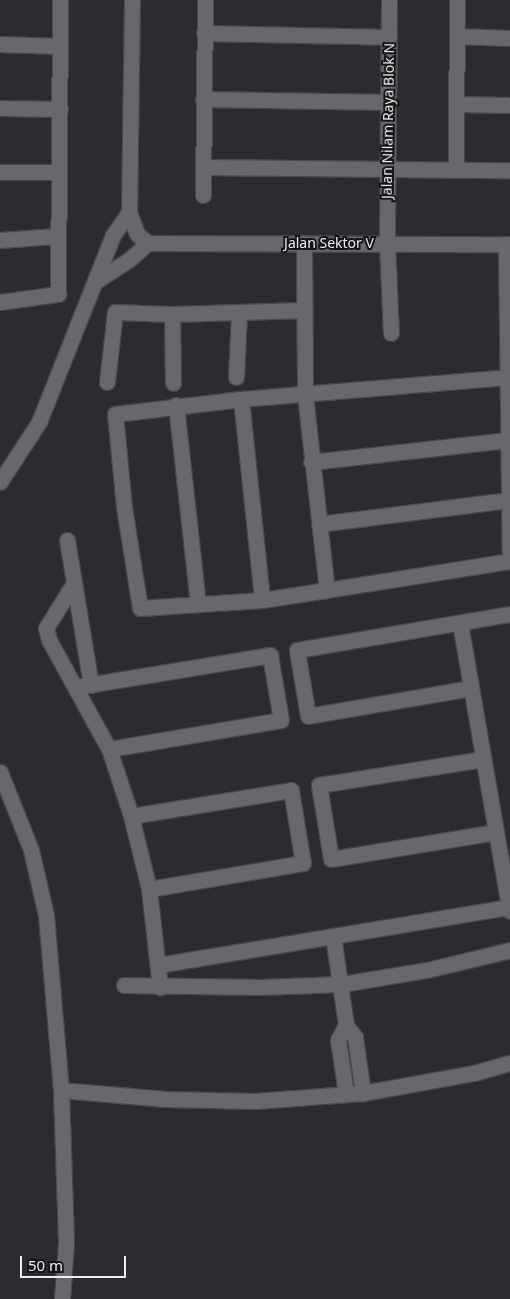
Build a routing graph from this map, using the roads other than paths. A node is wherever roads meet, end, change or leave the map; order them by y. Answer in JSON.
{"nodes":[{"id":1,"x":60,"y":0,"type":"edge"},
{"id":2,"x":132,"y":0,"type":"edge"},
{"id":3,"x":205,"y":0,"type":"edge"},
{"id":4,"x":389,"y":0,"type":"edge"},
{"id":5,"x":458,"y":0,"type":"edge"},
{"id":6,"x":204,"y":34,"type":"junction"},
{"id":7,"x":457,"y":36,"type":"junction"},
{"id":8,"x":389,"y":37,"type":"junction"},
{"id":9,"x":510,"y":38,"type":"edge"},
{"id":10,"x":0,"y":44,"type":"edge"},
{"id":11,"x":59,"y":46,"type":"junction"},
{"id":12,"x":204,"y":99,"type":"junction"},
{"id":13,"x":388,"y":102,"type":"junction"},
{"id":14,"x":457,"y":104,"type":"junction"},
{"id":15,"x":510,"y":105,"type":"edge"},
{"id":16,"x":0,"y":108,"type":"edge"},
{"id":17,"x":60,"y":109,"type":"junction"},
{"id":18,"x":203,"y":167,"type":"junction"},
{"id":19,"x":387,"y":169,"type":"junction"},
{"id":20,"x":456,"y":170,"type":"junction"},
{"id":21,"x":510,"y":170,"type":"edge"},
{"id":22,"x":0,"y":172,"type":"edge"},
{"id":23,"x":59,"y":172,"type":"junction"},
{"id":24,"x":203,"y":194,"type":"dead end"},
{"id":25,"x":129,"y":212,"type":"junction"},
{"id":26,"x":56,"y":236,"type":"junction"},
{"id":27,"x":0,"y":240,"type":"edge"},
{"id":28,"x":148,"y":242,"type":"junction"},
{"id":29,"x":304,"y":243,"type":"junction"},
{"id":30,"x":387,"y":243,"type":"junction"},
{"id":31,"x":508,"y":244,"type":"edge"},
{"id":32,"x":96,"y":281,"type":"junction"},
{"id":33,"x":0,"y":302,"type":"edge"},
{"id":34,"x":304,"y":310,"type":"junction"},
{"id":35,"x":239,"y":312,"type":"junction"},
{"id":36,"x":508,"y":313,"type":"edge"},
{"id":37,"x":172,"y":314,"type":"junction"},
{"id":38,"x":391,"y":333,"type":"dead end"},
{"id":39,"x":508,"y":371,"type":"edge"},
{"id":40,"x":236,"y":377,"type":"dead end"},
{"id":41,"x":107,"y":382,"type":"dead end"},
{"id":42,"x":173,"y":383,"type":"dead end"},
{"id":43,"x":305,"y":394,"type":"junction"},
{"id":44,"x":241,"y":398,"type":"junction"},
{"id":45,"x":176,"y":405,"type":"junction"},
{"id":46,"x":508,"y":440,"type":"junction"},
{"id":47,"x":311,"y":462,"type":"junction"},
{"id":48,"x":0,"y":482,"type":"edge"},
{"id":49,"x":508,"y":500,"type":"junction"},
{"id":50,"x":318,"y":524,"type":"junction"},
{"id":51,"x":67,"y":540,"type":"dead end"},
{"id":52,"x":510,"y":552,"type":"edge"},
{"id":53,"x":510,"y":561,"type":"edge"},
{"id":54,"x":74,"y":583,"type":"junction"},
{"id":55,"x":327,"y":590,"type":"junction"},
{"id":56,"x":262,"y":600,"type":"junction"},
{"id":57,"x":198,"y":604,"type":"junction"},
{"id":58,"x":510,"y":614,"type":"edge"},
{"id":59,"x":460,"y":623,"type":"junction"},
{"id":60,"x":91,"y":685,"type":"junction"},
{"id":61,"x":75,"y":687,"type":"junction"},
{"id":62,"x":471,"y":688,"type":"junction"},
{"id":63,"x":109,"y":749,"type":"junction"},
{"id":64,"x":483,"y":758,"type":"junction"},
{"id":65,"x":0,"y":772,"type":"edge"},
{"id":66,"x":131,"y":816,"type":"junction"},
{"id":67,"x":496,"y":832,"type":"junction"},
{"id":68,"x":149,"y":888,"type":"junction"},
{"id":69,"x":509,"y":908,"type":"edge"},
{"id":70,"x":510,"y":911,"type":"edge"},
{"id":71,"x":333,"y":936,"type":"junction"},
{"id":72,"x":510,"y":950,"type":"edge"},
{"id":73,"x":158,"y":965,"type":"junction"},
{"id":74,"x":342,"y":984,"type":"junction"},
{"id":75,"x":124,"y":986,"type":"dead end"},
{"id":76,"x":160,"y":987,"type":"junction"},
{"id":77,"x":346,"y":1025,"type":"junction"},
{"id":78,"x":510,"y":1063,"type":"edge"},
{"id":79,"x":60,"y":1090,"type":"junction"},
{"id":80,"x":363,"y":1093,"type":"junction"},
{"id":81,"x":346,"y":1094,"type":"junction"},
{"id":82,"x":62,"y":1299,"type":"edge"}],
"edges":[{"from":1,"to":11,"type":"street"},
{"from":2,"to":25,"type":"street"},
{"from":3,"to":6,"type":"street"},
{"from":4,"to":8,"type":"street","name":"Jalan Nilam Raya Blok N"},
{"from":5,"to":7,"type":"street"},
{"from":6,"to":8,"type":"street"},
{"from":6,"to":12,"type":"street"},
{"from":7,"to":9,"type":"street"},
{"from":7,"to":14,"type":"street"},
{"from":8,"to":13,"type":"street","name":"Jalan Nilam Raya Blok N"},
{"from":10,"to":11,"type":"street"},
{"from":11,"to":17,"type":"street"},
{"from":12,"to":13,"type":"street"},
{"from":12,"to":18,"type":"street"},
{"from":13,"to":19,"type":"street","name":"Jalan Nilam Raya Blok N"},
{"from":14,"to":15,"type":"street"},
{"from":14,"to":20,"type":"street"},
{"from":16,"to":17,"type":"street"},
{"from":17,"to":23,"type":"street"},
{"from":18,"to":19,"type":"street"},
{"from":18,"to":24,"type":"street"},
{"from":19,"to":20,"type":"street"},
{"from":19,"to":30,"type":"street","name":"Jalan Nilam Raya Blok N"},
{"from":20,"to":21,"type":"street"},
{"from":22,"to":23,"type":"street"},
{"from":23,"to":26,"type":"street"},
{"from":25,"to":28,"type":"street"},
{"from":25,"to":32,"type":"street"},
{"from":26,"to":27,"type":"street"},
{"from":26,"to":33,"type":"street"},
{"from":28,"to":29,"type":"street","name":"Jalan Sektor V"},
{"from":28,"to":32,"type":"street"},
{"from":29,"to":30,"type":"street","name":"Jalan Sektor V"},
{"from":29,"to":34,"type":"street"},
{"from":30,"to":31,"type":"street","name":"Jalan Sektor V"},
{"from":30,"to":38,"type":"street","name":"Jalan Nilam Raya Blok N"},
{"from":31,"to":36,"type":"street"},
{"from":32,"to":48,"type":"street"},
{"from":34,"to":35,"type":"street"},
{"from":34,"to":43,"type":"street"},
{"from":35,"to":37,"type":"street"},
{"from":35,"to":40,"type":"street"},
{"from":36,"to":39,"type":"street"},
{"from":37,"to":41,"type":"street"},
{"from":37,"to":42,"type":"street"},
{"from":39,"to":43,"type":"street"},
{"from":39,"to":46,"type":"street"},
{"from":43,"to":44,"type":"street"},
{"from":43,"to":47,"type":"street"},
{"from":44,"to":45,"type":"street"},
{"from":44,"to":56,"type":"street"},
{"from":45,"to":57,"type":"street"},
{"from":45,"to":57,"type":"street"},
{"from":46,"to":47,"type":"street"},
{"from":46,"to":49,"type":"street"},
{"from":47,"to":50,"type":"street"},
{"from":49,"to":50,"type":"street"},
{"from":49,"to":52,"type":"street"},
{"from":50,"to":55,"type":"street"},
{"from":51,"to":54,"type":"street"},
{"from":53,"to":55,"type":"street"},
{"from":54,"to":60,"type":"street"},
{"from":54,"to":61,"type":"street"},
{"from":55,"to":56,"type":"street"},
{"from":56,"to":57,"type":"street"},
{"from":58,"to":59,"type":"street"},
{"from":59,"to":62,"type":"street"},
{"from":59,"to":62,"type":"street"},
{"from":60,"to":61,"type":"street"},
{"from":60,"to":63,"type":"street"},
{"from":61,"to":63,"type":"street"},
{"from":62,"to":64,"type":"street"},
{"from":63,"to":66,"type":"street"},
{"from":64,"to":67,"type":"street"},
{"from":64,"to":67,"type":"street"},
{"from":65,"to":79,"type":"street"},
{"from":66,"to":68,"type":"street"},
{"from":66,"to":68,"type":"street"},
{"from":67,"to":69,"type":"street"},
{"from":68,"to":73,"type":"street"},
{"from":69,"to":70,"type":"street"},
{"from":69,"to":71,"type":"street"},
{"from":71,"to":73,"type":"street"},
{"from":71,"to":74,"type":"street"},
{"from":72,"to":74,"type":"street"},
{"from":73,"to":76,"type":"street"},
{"from":74,"to":76,"type":"street"},
{"from":74,"to":77,"type":"street"},
{"from":75,"to":76,"type":"street"},
{"from":77,"to":80,"type":"street"},
{"from":77,"to":81,"type":"street"},
{"from":78,"to":80,"type":"street"},
{"from":79,"to":81,"type":"street"},
{"from":79,"to":82,"type":"street"},
{"from":80,"to":81,"type":"street"}]}
